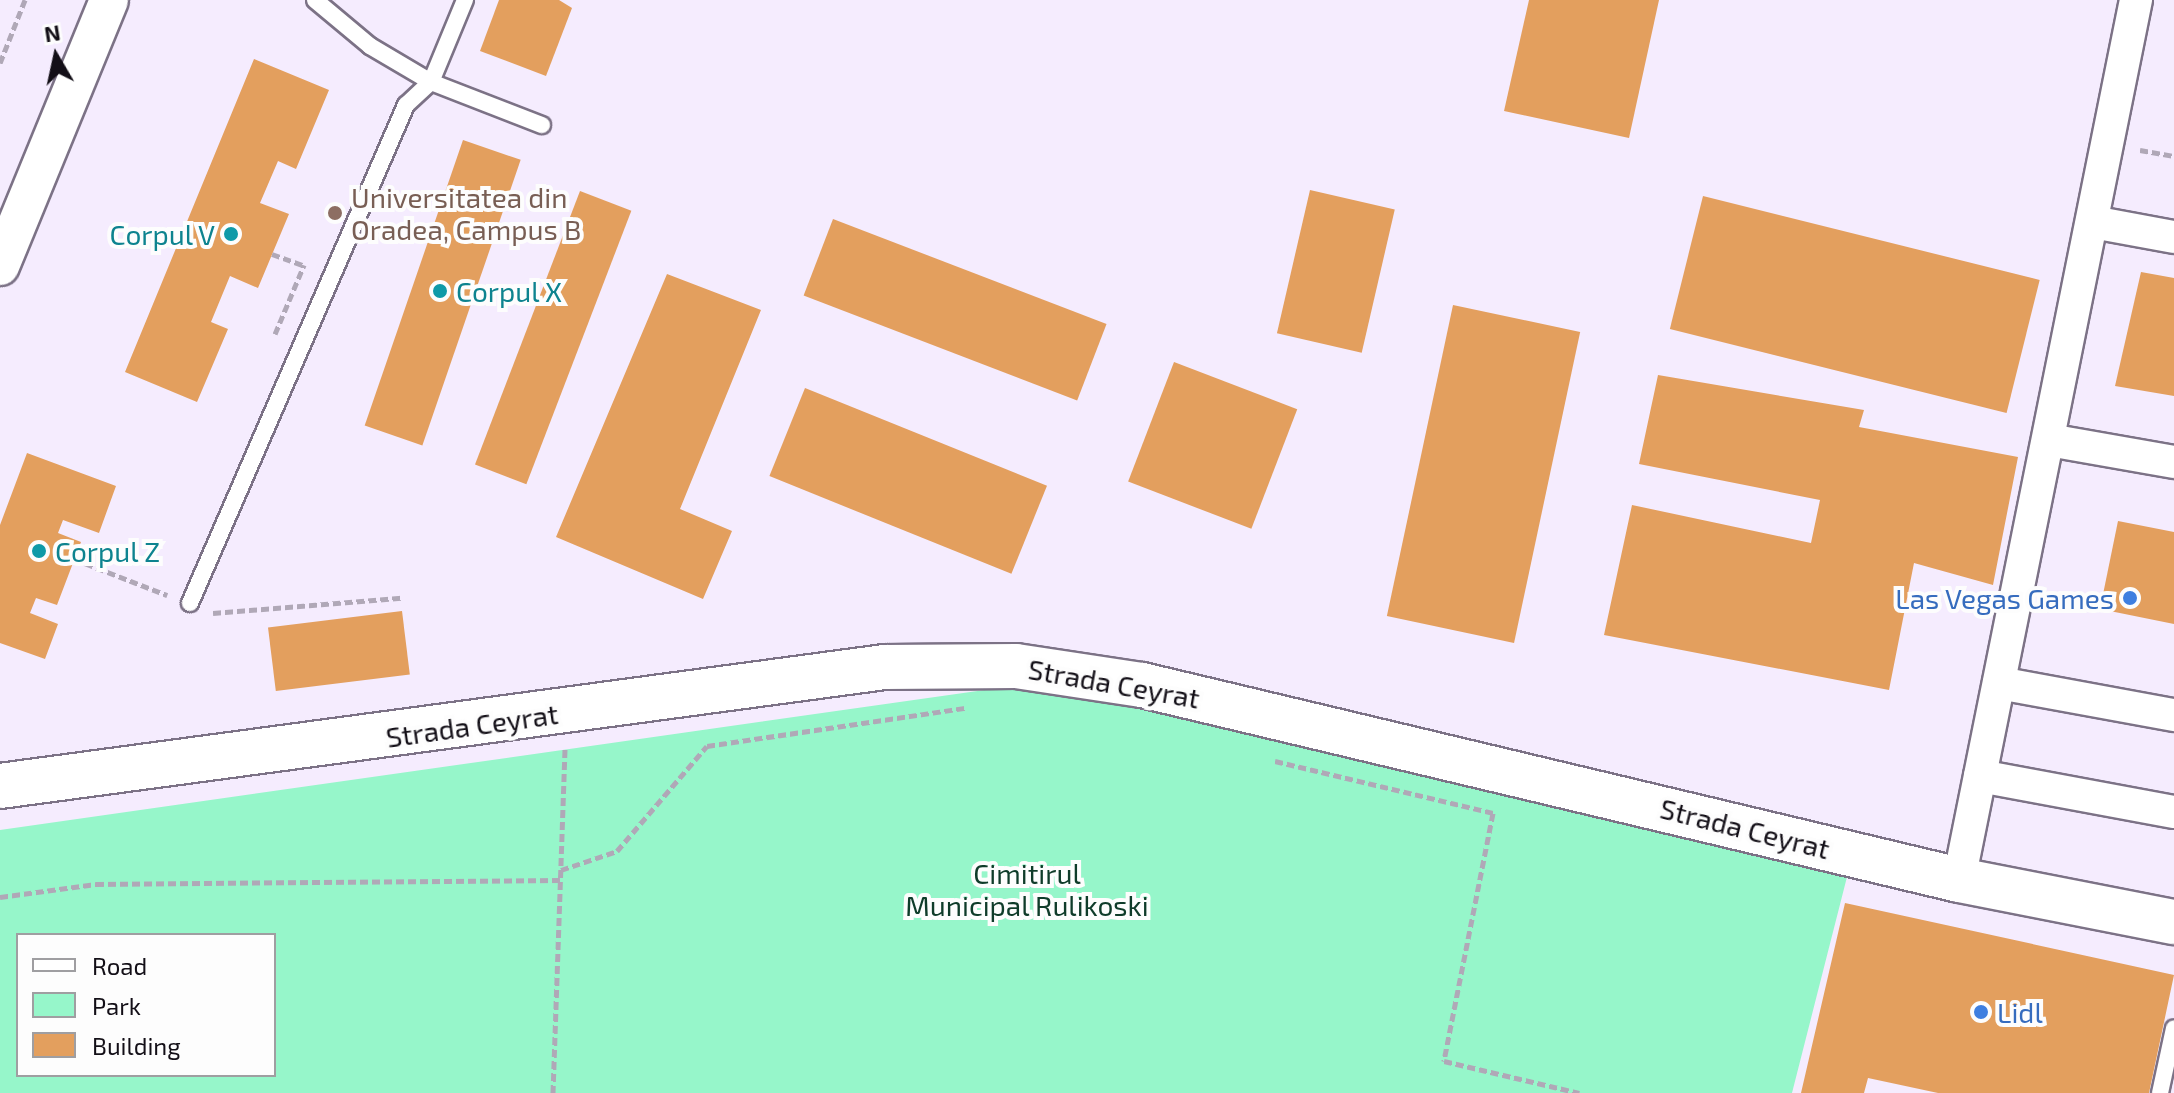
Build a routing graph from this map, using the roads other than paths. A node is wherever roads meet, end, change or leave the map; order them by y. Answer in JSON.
{"nodes":[{"id":1,"x":109,"y":0,"type":"edge"},
{"id":2,"x":315,"y":0,"type":"edge"},
{"id":3,"x":465,"y":0,"type":"edge"},
{"id":4,"x":2136,"y":0,"type":"edge"},
{"id":5,"x":431,"y":82,"type":"junction"},
{"id":6,"x":542,"y":125,"type":"dead end"},
{"id":7,"x":2092,"y":222,"type":"junction"},
{"id":8,"x":2174,"y":237,"type":"edge"},
{"id":9,"x":0,"y":266,"type":"edge"},
{"id":10,"x":2049,"y":440,"type":"junction"},
{"id":11,"x":2174,"y":462,"type":"edge"},
{"id":12,"x":190,"y":603,"type":"road end"},
{"id":13,"x":1999,"y":683,"type":"junction"},
{"id":14,"x":2174,"y":715,"type":"edge"},
{"id":15,"x":0,"y":755,"type":"edge"},
{"id":16,"x":1980,"y":776,"type":"junction"},
{"id":17,"x":18,"y":786,"type":"edge"},
{"id":18,"x":2174,"y":812,"type":"edge"},
{"id":19,"x":1959,"y":880,"type":"junction"},
{"id":20,"x":2174,"y":922,"type":"edge"},
{"id":21,"x":2174,"y":1028,"type":"edge"},
{"id":22,"x":2160,"y":1093,"type":"edge"}],
"edges":[{"from":1,"to":9,"type":"street"},
{"from":2,"to":5,"type":"lane"},
{"from":3,"to":5,"type":"lane"},
{"from":4,"to":7,"type":"street"},
{"from":5,"to":6,"type":"lane"},
{"from":5,"to":12,"type":"lane"},
{"from":7,"to":8,"type":"street"},
{"from":7,"to":10,"type":"street"},
{"from":10,"to":11,"type":"street"},
{"from":10,"to":13,"type":"street"},
{"from":13,"to":14,"type":"street"},
{"from":13,"to":16,"type":"street"},
{"from":15,"to":17,"type":"main road","name":"Strada Ceyrat"},
{"from":16,"to":18,"type":"street"},
{"from":16,"to":19,"type":"street"},
{"from":17,"to":19,"type":"main road","name":"Strada Ceyrat"},
{"from":19,"to":20,"type":"main road","name":"Strada Ceyrat"},
{"from":21,"to":22,"type":"lane"}]}
